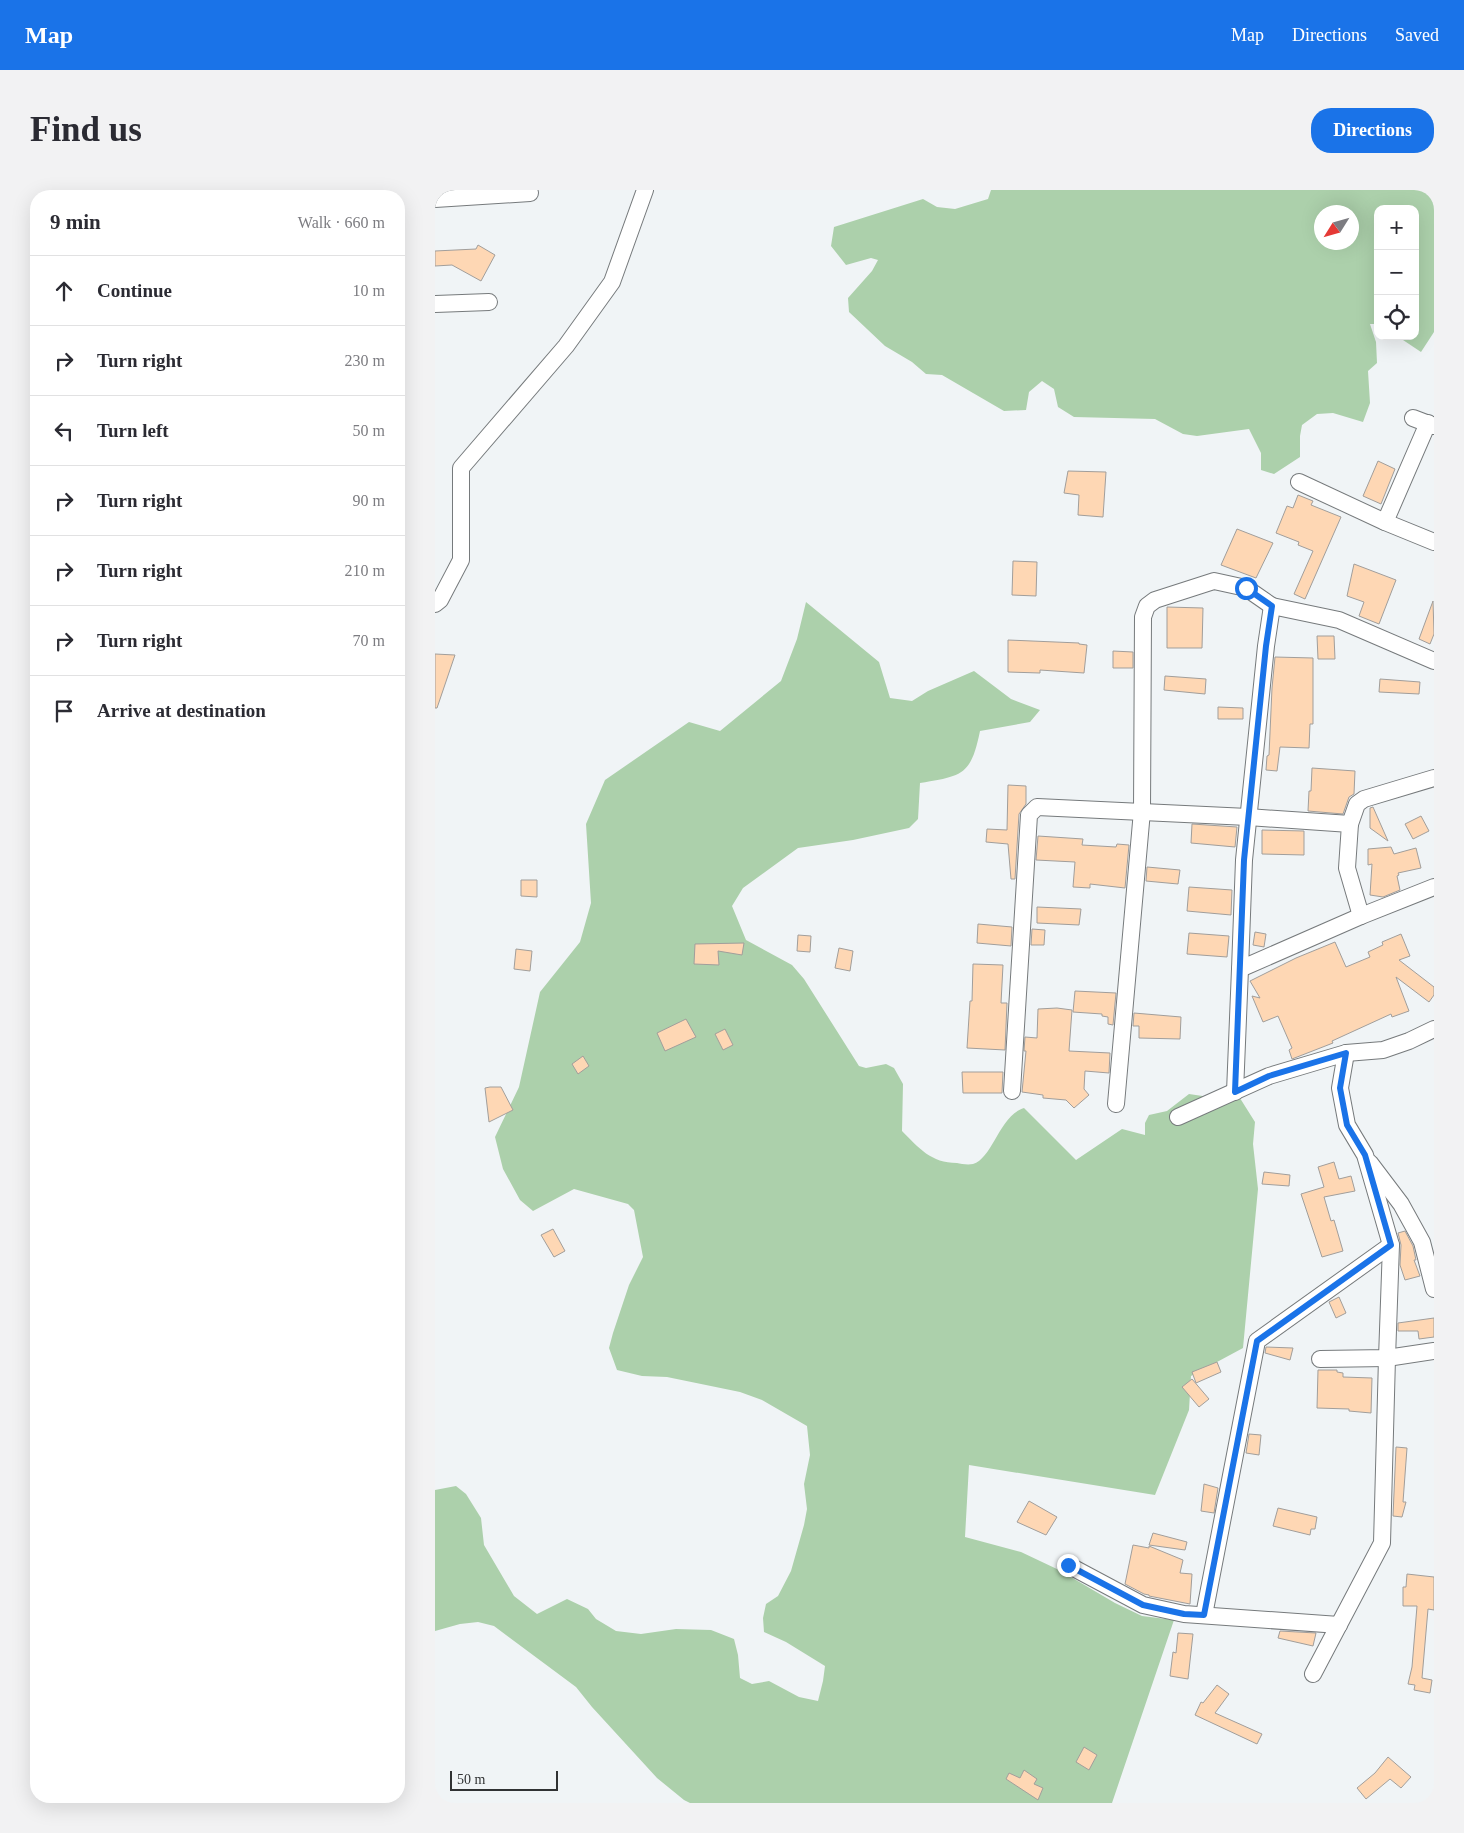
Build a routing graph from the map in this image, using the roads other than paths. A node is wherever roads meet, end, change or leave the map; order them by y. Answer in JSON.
{"nodes":[{"id":1,"x":645,"y":190,"type":"edge"},
{"id":2,"x":530,"y":193,"type":"dead end"},
{"id":3,"x":435,"y":199,"type":"edge"},
{"id":4,"x":489,"y":302,"type":"dead end"},
{"id":5,"x":435,"y":304,"type":"edge"},
{"id":6,"x":1425,"y":422,"type":"edge"},
{"id":7,"x":1299,"y":482,"type":"dead end"},
{"id":8,"x":1385,"y":522,"type":"junction"},
{"id":9,"x":1434,"y":542,"type":"edge"},
{"id":10,"x":435,"y":604,"type":"edge"},
{"id":11,"x":1272,"y":606,"type":"junction"},
{"id":12,"x":1434,"y":661,"type":"edge"},
{"id":13,"x":1434,"y":778,"type":"edge"},
{"id":14,"x":1141,"y":811,"type":"junction"},
{"id":15,"x":1248,"y":817,"type":"junction"},
{"id":16,"x":1350,"y":824,"type":"junction"},
{"id":17,"x":1434,"y":887,"type":"edge"},
{"id":18,"x":1361,"y":916,"type":"junction"},
{"id":19,"x":1240,"y":969,"type":"junction"},
{"id":20,"x":1434,"y":1029,"type":"edge"},
{"id":21,"x":1346,"y":1053,"type":"junction"},
{"id":22,"x":1012,"y":1091,"type":"dead end"},
{"id":23,"x":1235,"y":1092,"type":"junction"},
{"id":24,"x":1116,"y":1104,"type":"dead end"},
{"id":25,"x":1178,"y":1117,"type":"dead end"},
{"id":26,"x":1365,"y":1155,"type":"junction"},
{"id":27,"x":1391,"y":1245,"type":"junction"},
{"id":28,"x":1434,"y":1288,"type":"edge"},
{"id":29,"x":1434,"y":1351,"type":"edge"},
{"id":30,"x":1387,"y":1358,"type":"junction"},
{"id":31,"x":1320,"y":1359,"type":"dead end"},
{"id":32,"x":1068,"y":1565,"type":"dead end"},
{"id":33,"x":1204,"y":1615,"type":"junction"},
{"id":34,"x":1339,"y":1624,"type":"junction"},
{"id":35,"x":1313,"y":1674,"type":"dead end"}],
"edges":[{"from":1,"to":10,"type":"street"},
{"from":2,"to":3,"type":"street"},
{"from":4,"to":5,"type":"street"},
{"from":6,"to":8,"type":"street"},
{"from":7,"to":8,"type":"street"},
{"from":8,"to":9,"type":"street"},
{"from":11,"to":12,"type":"street"},
{"from":11,"to":14,"type":"street"},
{"from":11,"to":15,"type":"street"},
{"from":13,"to":16,"type":"street"},
{"from":14,"to":15,"type":"street"},
{"from":14,"to":22,"type":"street"},
{"from":14,"to":24,"type":"street"},
{"from":15,"to":16,"type":"street"},
{"from":15,"to":19,"type":"street"},
{"from":16,"to":18,"type":"street"},
{"from":17,"to":18,"type":"street"},
{"from":18,"to":19,"type":"street"},
{"from":19,"to":23,"type":"street"},
{"from":20,"to":21,"type":"street"},
{"from":21,"to":23,"type":"street"},
{"from":21,"to":26,"type":"street"},
{"from":23,"to":25,"type":"street"},
{"from":26,"to":27,"type":"street"},
{"from":26,"to":28,"type":"street"},
{"from":27,"to":30,"type":"street"},
{"from":27,"to":33,"type":"street"},
{"from":29,"to":30,"type":"street"},
{"from":30,"to":31,"type":"street"},
{"from":30,"to":34,"type":"street"},
{"from":32,"to":33,"type":"street"},
{"from":33,"to":34,"type":"street"},
{"from":34,"to":35,"type":"street"}]}
